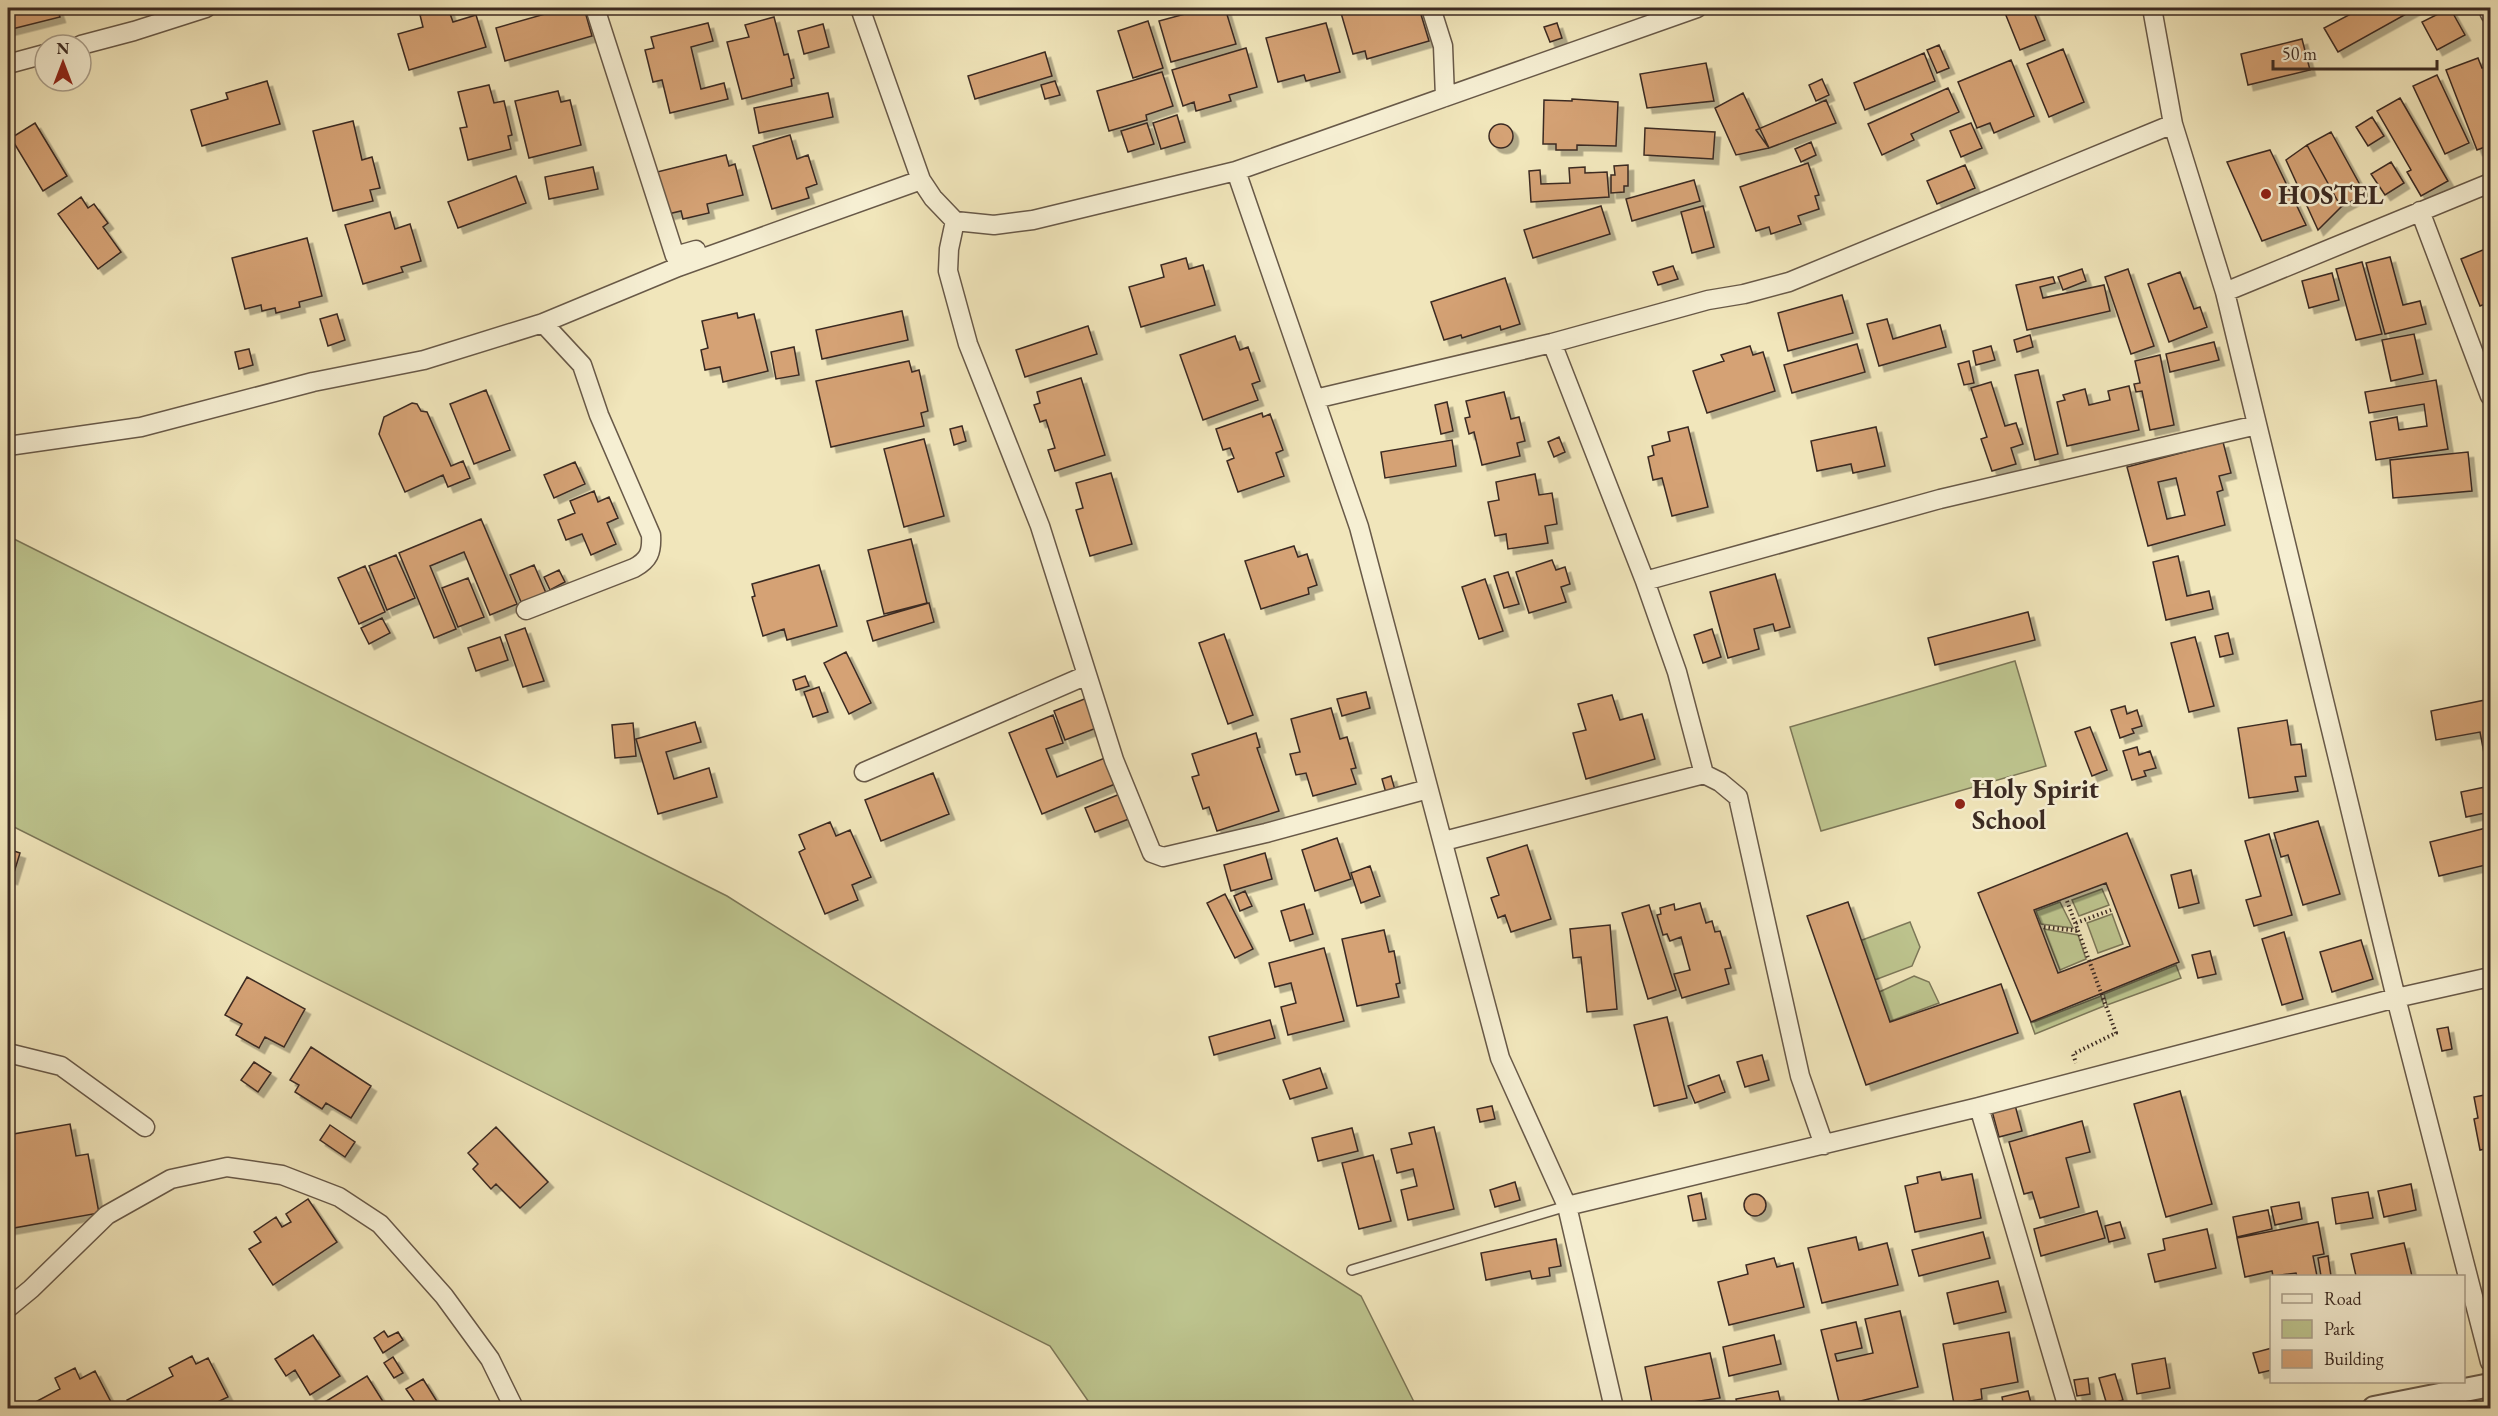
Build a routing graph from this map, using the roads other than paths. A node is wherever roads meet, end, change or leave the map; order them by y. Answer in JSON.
{"nodes":[{"id":1,"x":206,"y":8,"type":"edge"},
{"id":2,"x":595,"y":8,"type":"edge"},
{"id":3,"x":860,"y":8,"type":"edge"},
{"id":4,"x":1431,"y":8,"type":"edge"},
{"id":5,"x":1697,"y":8,"type":"edge"},
{"id":6,"x":2152,"y":8,"type":"edge"},
{"id":7,"x":2488,"y":8,"type":"edge"},
{"id":8,"x":2490,"y":14,"type":"edge"},
{"id":9,"x":93,"y":42,"type":"edge"},
{"id":10,"x":33,"y":57,"type":"edge"},
{"id":11,"x":8,"y":64,"type":"edge"},
{"id":12,"x":1445,"y":97,"type":"junction"},
{"id":13,"x":2173,"y":124,"type":"junction"},
{"id":14,"x":1236,"y":171,"type":"junction"},
{"id":15,"x":921,"y":180,"type":"junction"},
{"id":16,"x":2490,"y":183,"type":"edge"},
{"id":17,"x":2420,"y":211,"type":"junction"},
{"id":18,"x":955,"y":221,"type":"junction"},
{"id":19,"x":2225,"y":292,"type":"junction"},
{"id":20,"x":543,"y":323,"type":"junction"},
{"id":21,"x":1552,"y":343,"type":"junction"},
{"id":22,"x":2490,"y":396,"type":"edge"},
{"id":23,"x":1315,"y":399,"type":"junction"},
{"id":24,"x":2257,"y":425,"type":"junction"},
{"id":25,"x":8,"y":446,"type":"edge"},
{"id":26,"x":1645,"y":581,"type":"junction"},
{"id":27,"x":526,"y":610,"type":"dead end"},
{"id":28,"x":1087,"y":675,"type":"junction"},
{"id":29,"x":864,"y":772,"type":"dead end"},
{"id":30,"x":1704,"y":774,"type":"junction"},
{"id":31,"x":1428,"y":789,"type":"junction"},
{"id":32,"x":1444,"y":841,"type":"junction"},
{"id":33,"x":2490,"y":977,"type":"edge"},
{"id":34,"x":2397,"y":998,"type":"junction"},
{"id":35,"x":8,"y":1053,"type":"edge"},
{"id":36,"x":1979,"y":1107,"type":"junction"},
{"id":37,"x":145,"y":1127,"type":"dead end"},
{"id":38,"x":1824,"y":1145,"type":"junction"},
{"id":39,"x":1568,"y":1206,"type":"junction"},
{"id":40,"x":1352,"y":1270,"type":"dead end"},
{"id":41,"x":8,"y":1308,"type":"edge"},
{"id":42,"x":2490,"y":1362,"type":"edge"},
{"id":43,"x":2490,"y":1385,"type":"edge"},
{"id":44,"x":514,"y":1408,"type":"edge"},
{"id":45,"x":1614,"y":1408,"type":"edge"},
{"id":46,"x":2068,"y":1408,"type":"edge"},
{"id":47,"x":2374,"y":1408,"type":"edge"}],
"edges":[{"from":1,"to":9,"type":"street"},
{"from":2,"to":15,"type":"street"},
{"from":3,"to":15,"type":"street"},
{"from":4,"to":12,"type":"street"},
{"from":5,"to":12,"type":"street"},
{"from":6,"to":13,"type":"street"},
{"from":7,"to":8,"type":"street"},
{"from":10,"to":11,"type":"street"},
{"from":12,"to":14,"type":"street"},
{"from":13,"to":19,"type":"street"},
{"from":13,"to":21,"type":"street"},
{"from":14,"to":18,"type":"street"},
{"from":14,"to":23,"type":"street"},
{"from":15,"to":18,"type":"street"},
{"from":15,"to":20,"type":"street"},
{"from":16,"to":17,"type":"street"},
{"from":17,"to":19,"type":"street"},
{"from":17,"to":22,"type":"street"},
{"from":18,"to":28,"type":"street"},
{"from":19,"to":24,"type":"street"},
{"from":20,"to":25,"type":"street"},
{"from":20,"to":27,"type":"street"},
{"from":21,"to":23,"type":"street"},
{"from":21,"to":26,"type":"street"},
{"from":23,"to":31,"type":"street"},
{"from":24,"to":26,"type":"street"},
{"from":24,"to":34,"type":"street"},
{"from":26,"to":30,"type":"street"},
{"from":28,"to":29,"type":"street"},
{"from":28,"to":31,"type":"street"},
{"from":30,"to":32,"type":"street"},
{"from":30,"to":38,"type":"street"},
{"from":31,"to":32,"type":"street"},
{"from":32,"to":39,"type":"street"},
{"from":33,"to":34,"type":"street"},
{"from":34,"to":36,"type":"street"},
{"from":34,"to":42,"type":"street"},
{"from":35,"to":37,"type":"street"},
{"from":36,"to":38,"type":"street"},
{"from":36,"to":46,"type":"street"},
{"from":38,"to":39,"type":"street"},
{"from":39,"to":40,"type":"lane"},
{"from":39,"to":45,"type":"street"},
{"from":41,"to":44,"type":"street"},
{"from":43,"to":47,"type":"street"}]}
